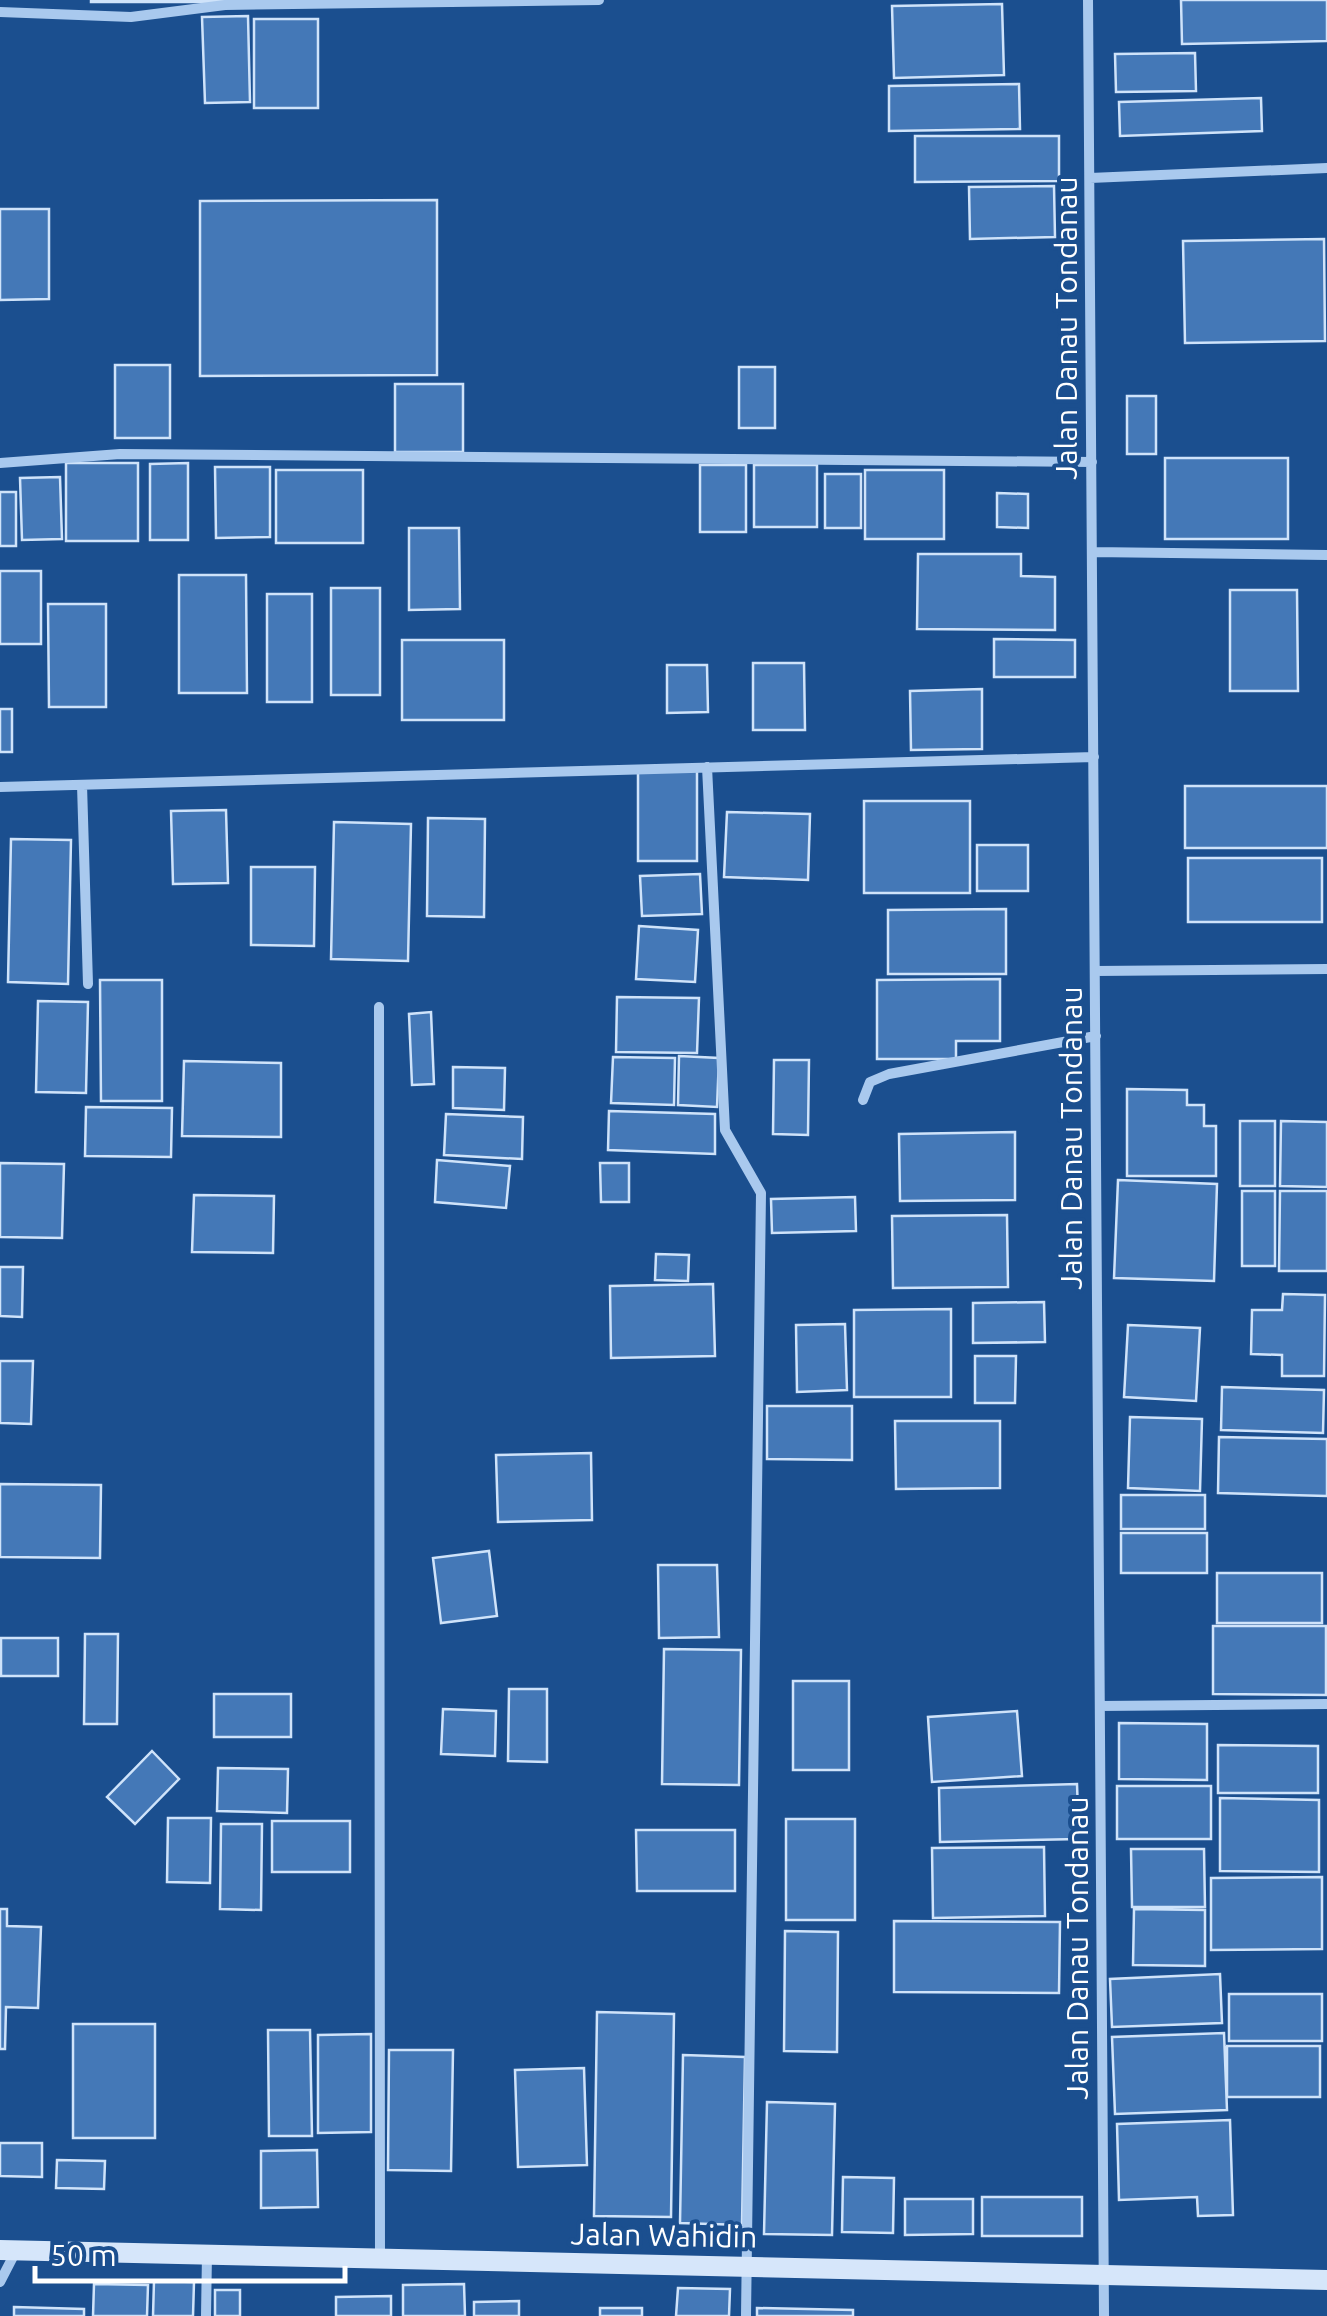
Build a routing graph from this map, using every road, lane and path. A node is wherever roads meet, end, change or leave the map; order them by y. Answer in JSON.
{"nodes":[{"id":1,"x":598,"y":0,"type":"edge"},
{"id":2,"x":1088,"y":0,"type":"edge"},
{"id":3,"x":0,"y":12,"type":"edge"},
{"id":4,"x":1327,"y":168,"type":"edge"},
{"id":5,"x":1090,"y":178,"type":"junction"},
{"id":6,"x":1092,"y":462,"type":"junction"},
{"id":7,"x":0,"y":463,"type":"edge"},
{"id":8,"x":1092,"y":552,"type":"junction"},
{"id":9,"x":1327,"y":555,"type":"edge"},
{"id":10,"x":1094,"y":757,"type":"junction"},
{"id":11,"x":707,"y":768,"type":"junction"},
{"id":12,"x":82,"y":785,"type":"junction"},
{"id":13,"x":0,"y":787,"type":"edge"},
{"id":14,"x":1327,"y":969,"type":"edge"},
{"id":15,"x":1095,"y":971,"type":"junction"},
{"id":16,"x":88,"y":984,"type":"dead end"},
{"id":17,"x":379,"y":1007,"type":"dead end"},
{"id":18,"x":1096,"y":1036,"type":"junction"},
{"id":19,"x":863,"y":1100,"type":"dead end"},
{"id":20,"x":1327,"y":1704,"type":"edge"},
{"id":21,"x":1100,"y":1706,"type":"junction"},
{"id":22,"x":8,"y":2250,"type":"edge"},
{"id":23,"x":207,"y":2254,"type":"junction"},
{"id":24,"x":380,"y":2258,"type":"junction"},
{"id":25,"x":746,"y":2267,"type":"junction"},
{"id":26,"x":1104,"y":2275,"type":"junction"},
{"id":27,"x":1327,"y":2280,"type":"edge"},
{"id":28,"x":0,"y":2282,"type":"edge"},
{"id":29,"x":206,"y":2316,"type":"edge"},
{"id":30,"x":746,"y":2316,"type":"edge"},
{"id":31,"x":1104,"y":2316,"type":"edge"}],
"edges":[{"from":1,"to":3,"type":"street"},
{"from":2,"to":5,"type":"street","name":"Jalan Danau Tondanau"},
{"from":4,"to":5,"type":"street"},
{"from":5,"to":6,"type":"street","name":"Jalan Danau Tondanau"},
{"from":6,"to":7,"type":"street"},
{"from":6,"to":8,"type":"street","name":"Jalan Danau Tondanau"},
{"from":8,"to":9,"type":"street"},
{"from":8,"to":10,"type":"street","name":"Jalan Danau Tondanau"},
{"from":10,"to":11,"type":"street"},
{"from":10,"to":15,"type":"street","name":"Jalan Danau Tondanau"},
{"from":11,"to":12,"type":"street"},
{"from":11,"to":25,"type":"street"},
{"from":12,"to":13,"type":"street"},
{"from":12,"to":16,"type":"street"},
{"from":14,"to":15,"type":"street"},
{"from":15,"to":18,"type":"street","name":"Jalan Danau Tondanau"},
{"from":17,"to":24,"type":"street"},
{"from":18,"to":19,"type":"street"},
{"from":18,"to":21,"type":"street","name":"Jalan Danau Tondanau"},
{"from":20,"to":21,"type":"street"},
{"from":21,"to":26,"type":"street","name":"Jalan Danau Tondanau"},
{"from":22,"to":23,"type":"street","name":"Jalan Wahidin"},
{"from":22,"to":28,"type":"street"},
{"from":23,"to":24,"type":"street","name":"Jalan Wahidin"},
{"from":23,"to":29,"type":"street"},
{"from":24,"to":25,"type":"street","name":"Jalan Wahidin"},
{"from":25,"to":26,"type":"street","name":"Jalan Wahidin"},
{"from":25,"to":30,"type":"street"},
{"from":26,"to":27,"type":"street","name":"Jalan Wahidin"},
{"from":26,"to":31,"type":"street","name":"Jalan Danau Tondanau"}]}
